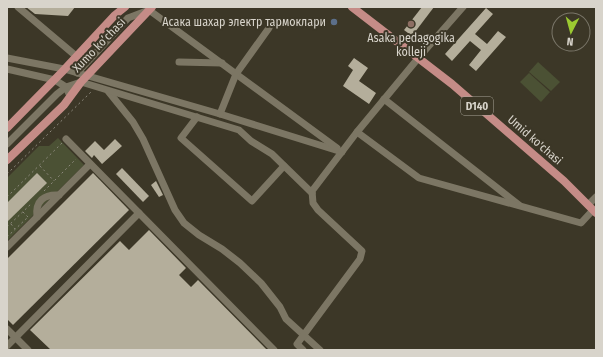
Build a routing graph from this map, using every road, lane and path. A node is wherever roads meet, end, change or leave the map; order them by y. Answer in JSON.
{"nodes":[{"id":1,"x":18,"y":7,"type":"edge"},
{"id":2,"x":125,"y":7,"type":"edge"},
{"id":3,"x":352,"y":7,"type":"edge"},
{"id":4,"x":463,"y":7,"type":"edge"},
{"id":5,"x":151,"y":8,"type":"edge"},
{"id":6,"x":269,"y":28,"type":"dead end"},
{"id":7,"x":76,"y":56,"type":"junction"},
{"id":8,"x":7,"y":58,"type":"edge"},
{"id":9,"x":418,"y":58,"type":"junction"},
{"id":10,"x":178,"y":62,"type":"dead end"},
{"id":11,"x":222,"y":63,"type":"junction"},
{"id":12,"x":7,"y":69,"type":"edge"},
{"id":13,"x":64,"y":69,"type":"junction"},
{"id":14,"x":77,"y":73,"type":"junction"},
{"id":15,"x":236,"y":74,"type":"junction"},
{"id":16,"x":84,"y":79,"type":"junction"},
{"id":17,"x":55,"y":80,"type":"junction"},
{"id":18,"x":96,"y":86,"type":"junction"},
{"id":19,"x":66,"y":87,"type":"junction"},
{"id":20,"x":108,"y":90,"type":"junction"},
{"id":21,"x":70,"y":96,"type":"junction"},
{"id":22,"x":384,"y":99,"type":"junction"},
{"id":23,"x":220,"y":114,"type":"junction"},
{"id":24,"x":197,"y":117,"type":"junction"},
{"id":25,"x":7,"y":128,"type":"edge"},
{"id":26,"x":357,"y":132,"type":"junction"},
{"id":27,"x":66,"y":139,"type":"joint"},
{"id":28,"x":7,"y":144,"type":"edge"},
{"id":29,"x":342,"y":152,"type":"junction"},
{"id":30,"x":7,"y":160,"type":"edge"},
{"id":31,"x":90,"y":164,"type":"junction"},
{"id":32,"x":40,"y":165,"type":"junction"},
{"id":33,"x":284,"y":166,"type":"junction"},
{"id":34,"x":7,"y":174,"type":"edge"},
{"id":35,"x":54,"y":181,"type":"dead end"},
{"id":36,"x":312,"y":193,"type":"junction"},
{"id":37,"x":7,"y":197,"type":"edge"},
{"id":38,"x":596,"y":197,"type":"edge"},
{"id":39,"x":522,"y":207,"type":"junction"},
{"id":40,"x":592,"y":209,"type":"edge"},
{"id":41,"x":22,"y":212,"type":"dead end"},
{"id":42,"x":139,"y":214,"type":"junction"},
{"id":43,"x":10,"y":224,"type":"dead end"},
{"id":44,"x":15,"y":229,"type":"junction"},
{"id":45,"x":7,"y":237,"type":"edge"},
{"id":46,"x":7,"y":247,"type":"edge"},
{"id":47,"x":7,"y":329,"type":"edge"},
{"id":48,"x":303,"y":336,"type":"junction"},
{"id":49,"x":15,"y":337,"type":"junction"},
{"id":50,"x":7,"y":346,"type":"edge"},
{"id":51,"x":28,"y":350,"type":"edge"},
{"id":52,"x":274,"y":350,"type":"edge"},
{"id":53,"x":303,"y":350,"type":"edge"},
{"id":54,"x":320,"y":350,"type":"edge"}],
"edges":[{"from":1,"to":7,"type":"street"},
{"from":2,"to":7,"type":"main road","name":"Xumo ko’chasi"},
{"from":3,"to":9,"type":"main road","name":"Umid ko'chasi","number":"D140"},
{"from":4,"to":9,"type":"street"},
{"from":5,"to":11,"type":"street"},
{"from":5,"to":14,"type":"street"},
{"from":5,"to":16,"type":"main road","name":"Xumo ko’chasi"},
{"from":6,"to":15,"type":"street"},
{"from":7,"to":13,"type":"main road","name":"Xumo ko’chasi"},
{"from":8,"to":13,"type":"street"},
{"from":9,"to":22,"type":"street"},
{"from":9,"to":40,"type":"main road","name":"Umid ko'chasi","number":"D140"},
{"from":10,"to":11,"type":"street"},
{"from":11,"to":15,"type":"street"},
{"from":12,"to":17,"type":"street"},
{"from":13,"to":14,"type":"street"},
{"from":13,"to":17,"type":"main road","name":"Xumo ko’chasi"},
{"from":14,"to":16,"type":"street"},
{"from":15,"to":23,"type":"street"},
{"from":15,"to":29,"type":"street"},
{"from":16,"to":18,"type":"street"},
{"from":16,"to":19,"type":"street","name":"Xumo ko’chasi"},
{"from":16,"to":21,"type":"main road"},
{"from":16,"to":23,"type":"street"},
{"from":17,"to":19,"type":"street"},
{"from":17,"to":25,"type":"main road","name":"Xumo ko’chasi"},
{"from":18,"to":20,"type":"street"},
{"from":18,"to":34,"type":"path"},
{"from":19,"to":21,"type":"street"},
{"from":19,"to":28,"type":"street","name":"Xumo ko’chasi"},
{"from":20,"to":24,"type":"street"},
{"from":20,"to":48,"type":"street"},
{"from":21,"to":30,"type":"main road"},
{"from":22,"to":26,"type":"street"},
{"from":22,"to":39,"type":"street"},
{"from":23,"to":29,"type":"street"},
{"from":24,"to":33,"type":"street"},
{"from":24,"to":33,"type":"street"},
{"from":26,"to":29,"type":"street"},
{"from":26,"to":39,"type":"street"},
{"from":27,"to":31,"type":"street"},
{"from":27,"to":32,"type":"path"},
{"from":29,"to":36,"type":"street"},
{"from":31,"to":42,"type":"street"},
{"from":31,"to":46,"type":"street"},
{"from":32,"to":35,"type":"path"},
{"from":32,"to":37,"type":"path"},
{"from":33,"to":36,"type":"street"},
{"from":36,"to":48,"type":"street"},
{"from":38,"to":40,"type":"street"},
{"from":39,"to":40,"type":"street"},
{"from":41,"to":44,"type":"path"},
{"from":42,"to":49,"type":"street"},
{"from":42,"to":52,"type":"street"},
{"from":43,"to":44,"type":"path"},
{"from":44,"to":45,"type":"path"},
{"from":47,"to":49,"type":"street"},
{"from":48,"to":53,"type":"street"},
{"from":48,"to":54,"type":"street"},
{"from":49,"to":50,"type":"street"},
{"from":49,"to":51,"type":"street"}]}
